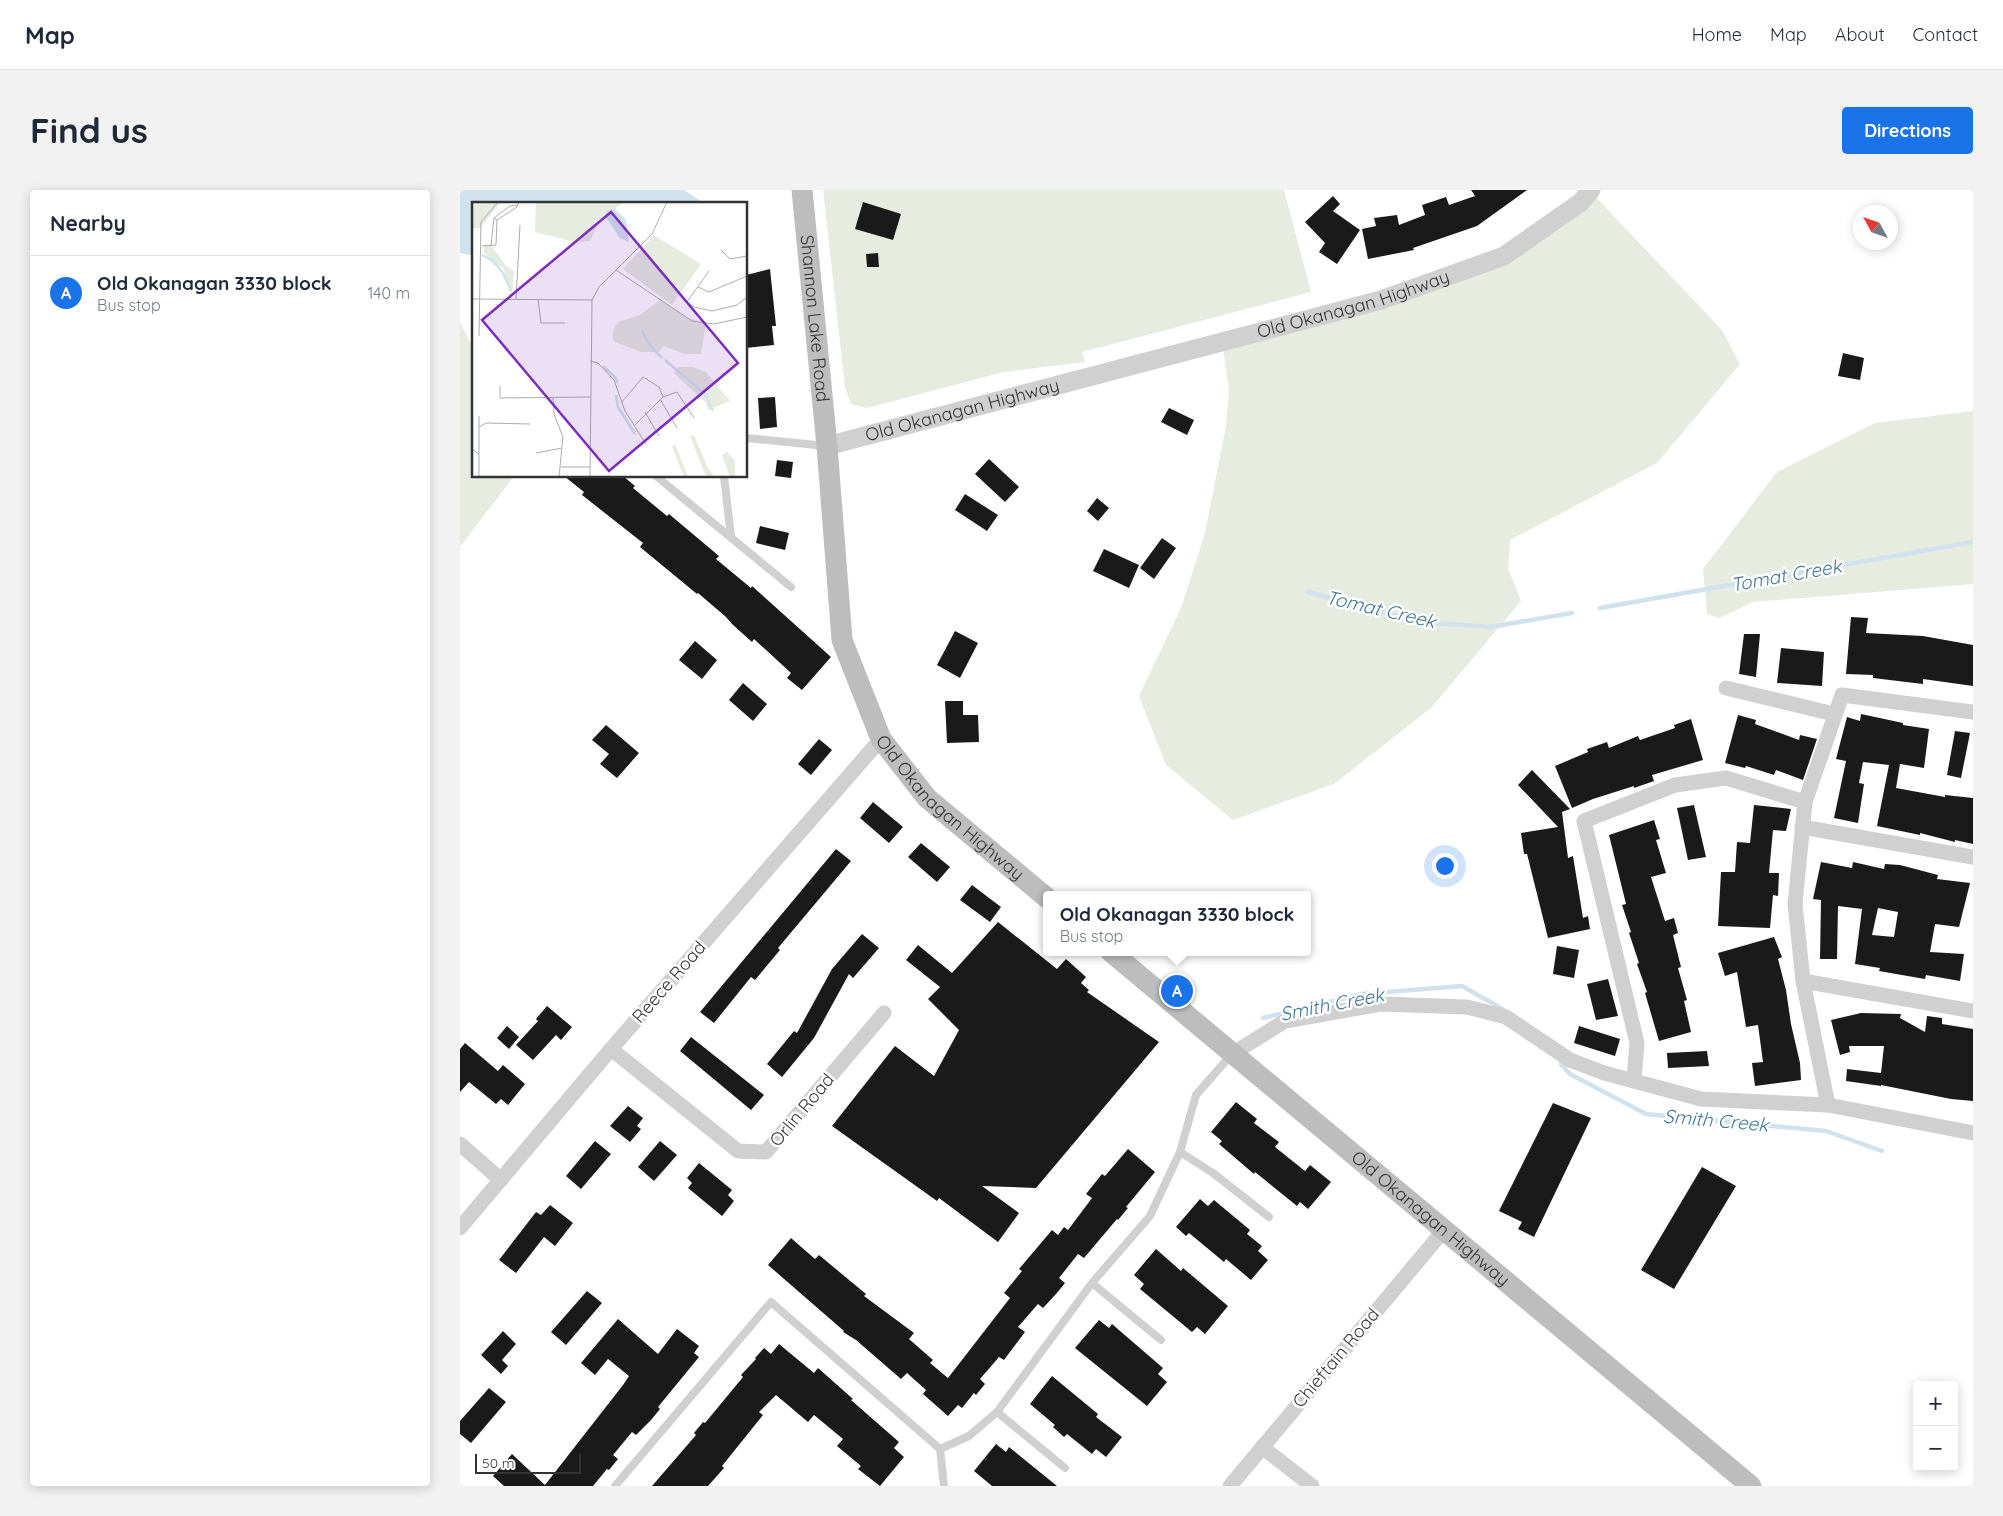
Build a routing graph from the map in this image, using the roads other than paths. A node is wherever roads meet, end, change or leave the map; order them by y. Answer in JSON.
{"nodes":[{"id":1,"x":802,"y":190,"type":"edge"},
{"id":2,"x":1591,"y":190,"type":"edge"},
{"id":3,"x":748,"y":438,"type":"edge"},
{"id":4,"x":826,"y":446,"type":"junction"},
{"id":5,"x":658,"y":478,"type":"edge"},
{"id":6,"x":724,"y":478,"type":"edge"},
{"id":7,"x":731,"y":537,"type":"junction"},
{"id":8,"x":792,"y":587,"type":"dead end"},
{"id":9,"x":1726,"y":688,"type":"dead end"},
{"id":10,"x":1973,"y":712,"type":"edge"},
{"id":11,"x":1834,"y":714,"type":"junction"},
{"id":12,"x":881,"y":739,"type":"junction"},
{"id":13,"x":1806,"y":802,"type":"junction"},
{"id":14,"x":1802,"y":827,"type":"junction"},
{"id":15,"x":1973,"y":857,"type":"edge"},
{"id":16,"x":1043,"y":895,"type":"edge"},
{"id":17,"x":1116,"y":956,"type":"edge"},
{"id":18,"x":1803,"y":981,"type":"junction"},
{"id":19,"x":1973,"y":1011,"type":"edge"},
{"id":20,"x":884,"y":1013,"type":"dead end"},
{"id":21,"x":611,"y":1049,"type":"junction"},
{"id":22,"x":1232,"y":1054,"type":"junction"},
{"id":23,"x":1634,"y":1080,"type":"junction"},
{"id":24,"x":1828,"y":1105,"type":"junction"},
{"id":25,"x":1973,"y":1132,"type":"edge"},
{"id":26,"x":460,"y":1144,"type":"edge"},
{"id":27,"x":1180,"y":1152,"type":"junction"},
{"id":28,"x":501,"y":1180,"type":"junction"},
{"id":29,"x":1269,"y":1217,"type":"dead end"},
{"id":30,"x":460,"y":1228,"type":"edge"},
{"id":31,"x":1444,"y":1230,"type":"junction"},
{"id":32,"x":1092,"y":1283,"type":"junction"},
{"id":33,"x":1161,"y":1340,"type":"dead end"},
{"id":34,"x":997,"y":1412,"type":"junction"},
{"id":35,"x":1262,"y":1447,"type":"junction"},
{"id":36,"x":940,"y":1449,"type":"junction"},
{"id":37,"x":1064,"y":1468,"type":"dead end"},
{"id":38,"x":615,"y":1486,"type":"edge"},
{"id":39,"x":944,"y":1486,"type":"edge"},
{"id":40,"x":1230,"y":1486,"type":"edge"},
{"id":41,"x":1312,"y":1486,"type":"edge"},
{"id":42,"x":1751,"y":1486,"type":"edge"}],
"edges":[{"from":1,"to":4,"type":"main road","name":"Shannon Lake Road"},
{"from":2,"to":4,"type":"street","name":"Old Okanagan Highway"},
{"from":3,"to":4,"type":"lane"},
{"from":4,"to":12,"type":"main road","name":"Old Okanagan Highway"},
{"from":5,"to":7,"type":"lane"},
{"from":6,"to":7,"type":"lane"},
{"from":7,"to":8,"type":"lane"},
{"from":9,"to":11,"type":"street"},
{"from":10,"to":11,"type":"street"},
{"from":11,"to":13,"type":"street"},
{"from":12,"to":16,"type":"main road","name":"Old Okanagan Highway"},
{"from":12,"to":21,"type":"street","name":"Reece Road"},
{"from":13,"to":14,"type":"street"},
{"from":13,"to":23,"type":"street"},
{"from":14,"to":15,"type":"street"},
{"from":14,"to":18,"type":"street"},
{"from":17,"to":22,"type":"main road","name":"Old Okanagan Highway"},
{"from":18,"to":19,"type":"street"},
{"from":18,"to":24,"type":"street"},
{"from":20,"to":21,"type":"street","name":"Orlin Road"},
{"from":21,"to":28,"type":"street","name":"Reece Road"},
{"from":22,"to":23,"type":"street"},
{"from":22,"to":27,"type":"lane"},
{"from":22,"to":31,"type":"main road","name":"Old Okanagan Highway"},
{"from":23,"to":24,"type":"street"},
{"from":24,"to":25,"type":"street"},
{"from":26,"to":28,"type":"street"},
{"from":27,"to":29,"type":"lane"},
{"from":27,"to":32,"type":"lane"},
{"from":28,"to":30,"type":"street","name":"Reece Road"},
{"from":31,"to":35,"type":"street","name":"Chieftain Road"},
{"from":31,"to":42,"type":"main road","name":"Old Okanagan Highway"},
{"from":32,"to":33,"type":"lane"},
{"from":32,"to":34,"type":"lane"},
{"from":34,"to":36,"type":"lane"},
{"from":34,"to":37,"type":"lane"},
{"from":35,"to":40,"type":"street","name":"Chieftain Road"},
{"from":35,"to":41,"type":"street"},
{"from":36,"to":38,"type":"lane"},
{"from":36,"to":39,"type":"lane"}]}
